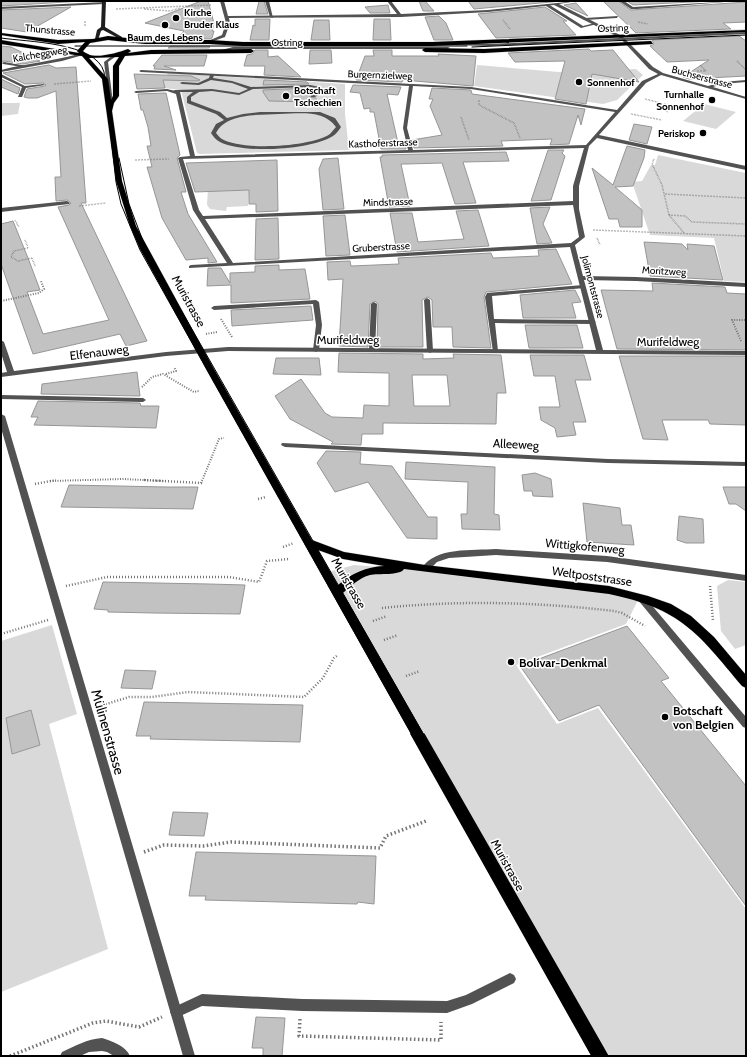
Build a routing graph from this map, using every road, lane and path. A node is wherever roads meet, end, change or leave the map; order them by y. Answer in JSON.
{"nodes":[{"id":1,"x":222,"y":1,"type":"edge"},
{"id":2,"x":267,"y":1,"type":"edge"},
{"id":3,"x":389,"y":1,"type":"edge"},
{"id":4,"x":575,"y":1,"type":"edge"},
{"id":5,"x":621,"y":1,"type":"edge"},
{"id":6,"x":735,"y":1,"type":"edge"},
{"id":7,"x":104,"y":2,"type":"edge"},
{"id":8,"x":177,"y":3,"type":"dead end"},
{"id":9,"x":548,"y":3,"type":"edge"},
{"id":10,"x":216,"y":4,"type":"dead end"},
{"id":11,"x":555,"y":4,"type":"junction"},
{"id":12,"x":136,"y":6,"type":"dead end"},
{"id":13,"x":178,"y":7,"type":"junction"},
{"id":14,"x":182,"y":7,"type":"junction"},
{"id":15,"x":1,"y":8,"type":"edge"},
{"id":16,"x":130,"y":8,"type":"junction"},
{"id":17,"x":495,"y":11,"type":"junction"},
{"id":18,"x":401,"y":16,"type":"junction"},
{"id":19,"x":226,"y":17,"type":"junction"},
{"id":20,"x":272,"y":17,"type":"junction"},
{"id":21,"x":617,"y":17,"type":"dead end"},
{"id":22,"x":585,"y":19,"type":"junction"},
{"id":23,"x":85,"y":21,"type":"dead end"},
{"id":24,"x":595,"y":24,"type":"junction"},
{"id":25,"x":85,"y":26,"type":"dead end"},
{"id":26,"x":103,"y":28,"type":"junction"},
{"id":27,"x":512,"y":31,"type":"dead end"},
{"id":28,"x":746,"y":32,"type":"edge"},
{"id":29,"x":1,"y":34,"type":"edge"},
{"id":30,"x":746,"y":37,"type":"edge"},
{"id":31,"x":121,"y":38,"type":"junction"},
{"id":32,"x":97,"y":39,"type":"junction"},
{"id":33,"x":128,"y":40,"type":"junction"},
{"id":34,"x":624,"y":40,"type":"junction"},
{"id":35,"x":1,"y":42,"type":"edge"},
{"id":36,"x":210,"y":42,"type":"junction"},
{"id":37,"x":432,"y":44,"type":"junction"},
{"id":38,"x":470,"y":47,"type":"junction"},
{"id":39,"x":451,"y":50,"type":"junction"},
{"id":40,"x":219,"y":52,"type":"junction"},
{"id":41,"x":82,"y":54,"type":"junction"},
{"id":42,"x":123,"y":54,"type":"junction"},
{"id":43,"x":113,"y":57,"type":"junction"},
{"id":44,"x":737,"y":61,"type":"dead end"},
{"id":45,"x":4,"y":64,"type":"dead end"},
{"id":46,"x":22,"y":66,"type":"junction"},
{"id":47,"x":746,"y":70,"type":"edge"},
{"id":48,"x":1,"y":71,"type":"edge"},
{"id":49,"x":141,"y":71,"type":"dead end"},
{"id":50,"x":212,"y":74,"type":"junction"},
{"id":51,"x":661,"y":74,"type":"junction"},
{"id":52,"x":1,"y":75,"type":"edge"},
{"id":53,"x":211,"y":79,"type":"junction"},
{"id":54,"x":92,"y":81,"type":"dead end"},
{"id":55,"x":746,"y":81,"type":"edge"},
{"id":56,"x":63,"y":84,"type":"dead end"},
{"id":57,"x":182,"y":84,"type":"dead end"},
{"id":58,"x":43,"y":85,"type":"dead end"},
{"id":59,"x":411,"y":85,"type":"junction"},
{"id":60,"x":24,"y":87,"type":"junction"},
{"id":61,"x":708,"y":87,"type":"junction"},
{"id":62,"x":250,"y":88,"type":"junction"},
{"id":63,"x":481,"y":89,"type":"junction"},
{"id":64,"x":199,"y":90,"type":"junction"},
{"id":65,"x":175,"y":91,"type":"junction"},
{"id":66,"x":136,"y":92,"type":"dead end"},
{"id":67,"x":20,"y":96,"type":"dead end"},
{"id":68,"x":313,"y":96,"type":"dead end"},
{"id":69,"x":746,"y":98,"type":"edge"},
{"id":70,"x":642,"y":99,"type":"dead end"},
{"id":71,"x":111,"y":103,"type":"junction"},
{"id":72,"x":110,"y":110,"type":"junction"},
{"id":73,"x":617,"y":111,"type":"junction"},
{"id":74,"x":668,"y":112,"type":"dead end"},
{"id":75,"x":630,"y":114,"type":"dead end"},
{"id":76,"x":461,"y":117,"type":"dead end"},
{"id":77,"x":227,"y":120,"type":"junction"},
{"id":78,"x":662,"y":120,"type":"dead end"},
{"id":79,"x":519,"y":136,"type":"dead end"},
{"id":80,"x":595,"y":136,"type":"junction"},
{"id":81,"x":587,"y":146,"type":"junction"},
{"id":82,"x":472,"y":148,"type":"junction"},
{"id":83,"x":411,"y":151,"type":"junction"},
{"id":84,"x":656,"y":153,"type":"dead end"},
{"id":85,"x":180,"y":158,"type":"junction"},
{"id":86,"x":193,"y":158,"type":"junction"},
{"id":87,"x":135,"y":160,"type":"dead end"},
{"id":88,"x":746,"y":168,"type":"edge"},
{"id":89,"x":664,"y":194,"type":"junction"},
{"id":90,"x":746,"y":198,"type":"edge"},
{"id":91,"x":67,"y":203,"type":"dead end"},
{"id":92,"x":576,"y":203,"type":"junction"},
{"id":93,"x":1,"y":210,"type":"edge"},
{"id":94,"x":669,"y":215,"type":"junction"},
{"id":95,"x":201,"y":218,"type":"junction"},
{"id":96,"x":746,"y":224,"type":"edge"},
{"id":97,"x":582,"y":230,"type":"junction"},
{"id":98,"x":684,"y":233,"type":"junction"},
{"id":99,"x":746,"y":236,"type":"edge"},
{"id":100,"x":598,"y":238,"type":"dead end"},
{"id":101,"x":25,"y":240,"type":"dead end"},
{"id":102,"x":572,"y":245,"type":"junction"},
{"id":103,"x":600,"y":245,"type":"dead end"},
{"id":104,"x":230,"y":265,"type":"junction"},
{"id":105,"x":35,"y":266,"type":"dead end"},
{"id":106,"x":191,"y":267,"type":"dead end"},
{"id":107,"x":581,"y":278,"type":"junction"},
{"id":108,"x":41,"y":281,"type":"dead end"},
{"id":109,"x":746,"y":285,"type":"edge"},
{"id":110,"x":584,"y":287,"type":"junction"},
{"id":111,"x":427,"y":300,"type":"dead end"},
{"id":112,"x":1,"y":301,"type":"edge"},
{"id":113,"x":374,"y":304,"type":"dead end"},
{"id":114,"x":214,"y":308,"type":"joint"},
{"id":115,"x":746,"y":320,"type":"edge"},
{"id":116,"x":491,"y":321,"type":"junction"},
{"id":117,"x":593,"y":322,"type":"junction"},
{"id":118,"x":234,"y":341,"type":"dead end"},
{"id":119,"x":1,"y":342,"type":"edge"},
{"id":120,"x":201,"y":350,"type":"junction"},
{"id":121,"x":316,"y":350,"type":"junction"},
{"id":122,"x":372,"y":350,"type":"junction"},
{"id":123,"x":430,"y":350,"type":"junction"},
{"id":124,"x":745,"y":350,"type":"edge"},
{"id":125,"x":495,"y":351,"type":"junction"},
{"id":126,"x":600,"y":352,"type":"junction"},
{"id":127,"x":174,"y":367,"type":"dead end"},
{"id":128,"x":11,"y":374,"type":"junction"},
{"id":129,"x":165,"y":374,"type":"junction"},
{"id":130,"x":1,"y":375,"type":"edge"},
{"id":131,"x":199,"y":391,"type":"dead end"},
{"id":132,"x":1,"y":397,"type":"edge"},
{"id":133,"x":128,"y":399,"type":"junction"},
{"id":134,"x":142,"y":400,"type":"dead end"},
{"id":135,"x":1,"y":416,"type":"edge"},
{"id":136,"x":224,"y":438,"type":"dead end"},
{"id":137,"x":284,"y":445,"type":"dead end"},
{"id":138,"x":746,"y":464,"type":"edge"},
{"id":139,"x":22,"y":487,"type":"junction"},
{"id":140,"x":268,"y":496,"type":"dead end"},
{"id":141,"x":258,"y":499,"type":"dead end"},
{"id":142,"x":294,"y":543,"type":"dead end"},
{"id":143,"x":310,"y":543,"type":"junction"},
{"id":144,"x":283,"y":547,"type":"dead end"},
{"id":145,"x":290,"y":559,"type":"dead end"},
{"id":146,"x":425,"y":569,"type":"junction"},
{"id":147,"x":710,"y":574,"type":"junction"},
{"id":148,"x":746,"y":578,"type":"edge"},
{"id":149,"x":52,"y":590,"type":"junction"},
{"id":150,"x":338,"y":591,"type":"junction"},
{"id":151,"x":641,"y":598,"type":"junction"},
{"id":152,"x":382,"y":608,"type":"dead end"},
{"id":153,"x":60,"y":616,"type":"junction"},
{"id":154,"x":387,"y":616,"type":"dead end"},
{"id":155,"x":373,"y":621,"type":"dead end"},
{"id":156,"x":648,"y":628,"type":"dead end"},
{"id":157,"x":713,"y":628,"type":"dead end"},
{"id":158,"x":1,"y":634,"type":"edge"},
{"id":159,"x":398,"y":635,"type":"dead end"},
{"id":160,"x":384,"y":640,"type":"dead end"},
{"id":161,"x":338,"y":655,"type":"dead end"},
{"id":162,"x":420,"y":671,"type":"dead end"},
{"id":163,"x":406,"y":676,"type":"dead end"},
{"id":164,"x":746,"y":683,"type":"edge"},
{"id":165,"x":87,"y":710,"type":"junction"},
{"id":166,"x":746,"y":724,"type":"edge"},
{"id":167,"x":426,"y":821,"type":"dead end"},
{"id":168,"x":131,"y":857,"type":"junction"},
{"id":169,"x":510,"y":979,"type":"dead end"},
{"id":170,"x":176,"y":1012,"type":"junction"},
{"id":171,"x":299,"y":1036,"type":"dead end"},
{"id":172,"x":441,"y":1040,"type":"dead end"},
{"id":173,"x":66,"y":1056,"type":"edge"},
{"id":174,"x":124,"y":1056,"type":"edge"},
{"id":175,"x":189,"y":1056,"type":"edge"},
{"id":176,"x":600,"y":1056,"type":"edge"}],
"edges":[{"from":1,"to":19,"type":"street"},
{"from":2,"to":20,"type":"street"},
{"from":3,"to":18,"type":"street"},
{"from":4,"to":11,"type":"street"},
{"from":5,"to":6,"type":"street"},
{"from":7,"to":15,"type":"street"},
{"from":7,"to":26,"type":"main road"},
{"from":8,"to":13,"type":"path"},
{"from":9,"to":11,"type":"street"},
{"from":9,"to":17,"type":"street"},
{"from":9,"to":24,"type":"street"},
{"from":10,"to":14,"type":"path"},
{"from":11,"to":22,"type":"street","name":"Buchserstrasse"},
{"from":12,"to":16,"type":"path"},
{"from":13,"to":14,"type":"path"},
{"from":13,"to":16,"type":"path"},
{"from":14,"to":16,"type":"path"},
{"from":17,"to":18,"type":"street"},
{"from":17,"to":27,"type":"path"},
{"from":18,"to":20,"type":"street"},
{"from":19,"to":20,"type":"street"},
{"from":19,"to":36,"type":"street"},
{"from":21,"to":22,"type":"street"},
{"from":22,"to":24,"type":"street","name":"Buchserstrasse"},
{"from":23,"to":25,"type":"path"},
{"from":24,"to":34,"type":"street","name":"Buchserstrasse"},
{"from":26,"to":31,"type":"main road"},
{"from":26,"to":32,"type":"main road"},
{"from":28,"to":34,"type":"main road","name":"Ostring"},
{"from":29,"to":32,"type":"main road","name":"Thunstrasse"},
{"from":30,"to":34,"type":"main road","name":"Ostring"},
{"from":31,"to":32,"type":"main road","name":"Thunstrasse"},
{"from":31,"to":33,"type":"main road","name":"Ostring"},
{"from":32,"to":41,"type":"main road"},
{"from":33,"to":36,"type":"main road","name":"Ostring"},
{"from":33,"to":42,"type":"main road","name":"Muristrasse"},
{"from":34,"to":37,"type":"main road","name":"Ostring"},
{"from":34,"to":38,"type":"main road","name":"Ostring"},
{"from":34,"to":39,"type":"main road","name":"Ostring"},
{"from":34,"to":51,"type":"street","name":"Buchserstrasse"},
{"from":35,"to":41,"type":"main road","name":"Thunstrasse"},
{"from":36,"to":37,"type":"main road","name":"Ostring"},
{"from":37,"to":38,"type":"street","name":"Ostring"},
{"from":38,"to":39,"type":"main road","name":"Ostring"},
{"from":38,"to":40,"type":"street"},
{"from":39,"to":40,"type":"main road","name":"Ostring"},
{"from":40,"to":42,"type":"main road","name":"Ostring"},
{"from":41,"to":43,"type":"main road","name":"Thunstrasse"},
{"from":41,"to":46,"type":"street","name":"Kalcheggweg"},
{"from":41,"to":72,"type":"main road","name":"Muristrasse"},
{"from":42,"to":43,"type":"main road","name":"Ostring"},
{"from":42,"to":71,"type":"main road","name":"Muristrasse"},
{"from":43,"to":71,"type":"street"},
{"from":44,"to":47,"type":"path"},
{"from":45,"to":46,"type":"street"},
{"from":46,"to":48,"type":"street","name":"Kalcheggweg"},
{"from":49,"to":50,"type":"street","name":"Burgernzielweg"},
{"from":50,"to":53,"type":"street"},
{"from":50,"to":59,"type":"street","name":"Burgernzielweg"},
{"from":51,"to":61,"type":"street","name":"Buchserstrasse"},
{"from":51,"to":73,"type":"street"},
{"from":52,"to":60,"type":"street"},
{"from":53,"to":57,"type":"street"},
{"from":53,"to":62,"type":"street"},
{"from":54,"to":56,"type":"path"},
{"from":55,"to":61,"type":"street"},
{"from":58,"to":60,"type":"street"},
{"from":59,"to":63,"type":"street","name":"Burgernzielweg"},
{"from":59,"to":83,"type":"street"},
{"from":60,"to":67,"type":"street"},
{"from":61,"to":69,"type":"street","name":"Buchserstrasse"},
{"from":62,"to":64,"type":"street"},
{"from":62,"to":68,"type":"street"},
{"from":63,"to":73,"type":"street","name":"Burgernzielweg"},
{"from":63,"to":79,"type":"path"},
{"from":64,"to":65,"type":"street"},
{"from":64,"to":77,"type":"street"},
{"from":65,"to":66,"type":"street"},
{"from":65,"to":86,"type":"street"},
{"from":70,"to":74,"type":"path"},
{"from":71,"to":72,"type":"main road","name":"Muristrasse"},
{"from":72,"to":120,"type":"main road","name":"Muristrasse"},
{"from":73,"to":80,"type":"street"},
{"from":75,"to":78,"type":"path"},
{"from":76,"to":82,"type":"path"},
{"from":77,"to":77,"type":"street"},
{"from":80,"to":81,"type":"street"},
{"from":80,"to":88,"type":"street"},
{"from":81,"to":82,"type":"street","name":"Kasthoferstrasse"},
{"from":81,"to":92,"type":"street"},
{"from":82,"to":83,"type":"street","name":"Kasthoferstrasse"},
{"from":83,"to":86,"type":"street","name":"Kasthoferstrasse"},
{"from":84,"to":89,"type":"path"},
{"from":85,"to":86,"type":"street","name":"Kasthoferstrasse"},
{"from":85,"to":87,"type":"path"},
{"from":85,"to":95,"type":"street"},
{"from":89,"to":90,"type":"path"},
{"from":89,"to":94,"type":"path"},
{"from":91,"to":93,"type":"street"},
{"from":92,"to":95,"type":"street","name":"Mindstrasse"},
{"from":92,"to":97,"type":"street"},
{"from":94,"to":96,"type":"path"},
{"from":94,"to":98,"type":"path"},
{"from":95,"to":104,"type":"street"},
{"from":97,"to":98,"type":"path"},
{"from":97,"to":102,"type":"street","name":"Jolimontstrasse"},
{"from":98,"to":99,"type":"path"},
{"from":100,"to":103,"type":"path"},
{"from":101,"to":105,"type":"path"},
{"from":102,"to":104,"type":"street","name":"Gruberstrasse"},
{"from":102,"to":107,"type":"street","name":"Jolimontstrasse"},
{"from":104,"to":106,"type":"street","name":"Gruberstrasse"},
{"from":107,"to":109,"type":"street","name":"Moritzweg"},
{"from":107,"to":110,"type":"street","name":"Jolimontstrasse"},
{"from":108,"to":112,"type":"path"},
{"from":110,"to":116,"type":"street"},
{"from":110,"to":117,"type":"street","name":"Jolimontstrasse"},
{"from":111,"to":123,"type":"street"},
{"from":113,"to":122,"type":"street"},
{"from":114,"to":118,"type":"path"},
{"from":114,"to":121,"type":"street"},
{"from":115,"to":124,"type":"path"},
{"from":116,"to":117,"type":"street"},
{"from":116,"to":125,"type":"street"},
{"from":117,"to":126,"type":"street","name":"Jolimontstrasse"},
{"from":119,"to":128,"type":"street"},
{"from":120,"to":121,"type":"street","name":"Murifeldweg"},
{"from":120,"to":128,"type":"street","name":"Elfenauweg"},
{"from":120,"to":143,"type":"main road","name":"Muristrasse"},
{"from":121,"to":122,"type":"street","name":"Murifeldweg"},
{"from":122,"to":123,"type":"street","name":"Murifeldweg"},
{"from":123,"to":125,"type":"street","name":"Murifeldweg"},
{"from":124,"to":126,"type":"street","name":"Murifeldweg"},
{"from":125,"to":126,"type":"street","name":"Murifeldweg"},
{"from":127,"to":129,"type":"path"},
{"from":128,"to":130,"type":"street","name":"Elfenauweg"},
{"from":129,"to":131,"type":"path"},
{"from":129,"to":133,"type":"path"},
{"from":132,"to":133,"type":"street"},
{"from":133,"to":134,"type":"street"},
{"from":135,"to":139,"type":"street","name":"Mülinenstrasse"},
{"from":136,"to":139,"type":"path"},
{"from":137,"to":138,"type":"street","name":"Alleeweg"},
{"from":139,"to":149,"type":"street","name":"Mülinenstrasse"},
{"from":140,"to":141,"type":"path"},
{"from":142,"to":144,"type":"path"},
{"from":143,"to":146,"type":"main road","name":"Weltpoststrasse"},
{"from":143,"to":150,"type":"main road","name":"Muristrasse"},
{"from":145,"to":149,"type":"path"},
{"from":146,"to":147,"type":"street","name":"Wittigkofenweg"},
{"from":146,"to":150,"type":"main road","name":"Weltpoststrasse"},
{"from":146,"to":151,"type":"main road","name":"Weltpoststrasse"},
{"from":147,"to":148,"type":"street","name":"Wittigkofenweg"},
{"from":147,"to":157,"type":"path"},
{"from":149,"to":153,"type":"street","name":"Mülinenstrasse"},
{"from":150,"to":176,"type":"main road","name":"Muristrasse"},
{"from":151,"to":164,"type":"main road","name":"Weltpoststrasse"},
{"from":151,"to":166,"type":"street"},
{"from":152,"to":156,"type":"path"},
{"from":153,"to":158,"type":"path"},
{"from":153,"to":165,"type":"street","name":"Mülinenstrasse"},
{"from":154,"to":155,"type":"path"},
{"from":159,"to":160,"type":"path"},
{"from":161,"to":165,"type":"path"},
{"from":162,"to":163,"type":"path"},
{"from":165,"to":168,"type":"street","name":"Mülinenstrasse"},
{"from":167,"to":168,"type":"path"},
{"from":168,"to":170,"type":"street","name":"Mülinenstrasse"},
{"from":169,"to":170,"type":"street"},
{"from":170,"to":175,"type":"street","name":"Mülinenstrasse"},
{"from":171,"to":172,"type":"path"},
{"from":173,"to":174,"type":"street"}]}
